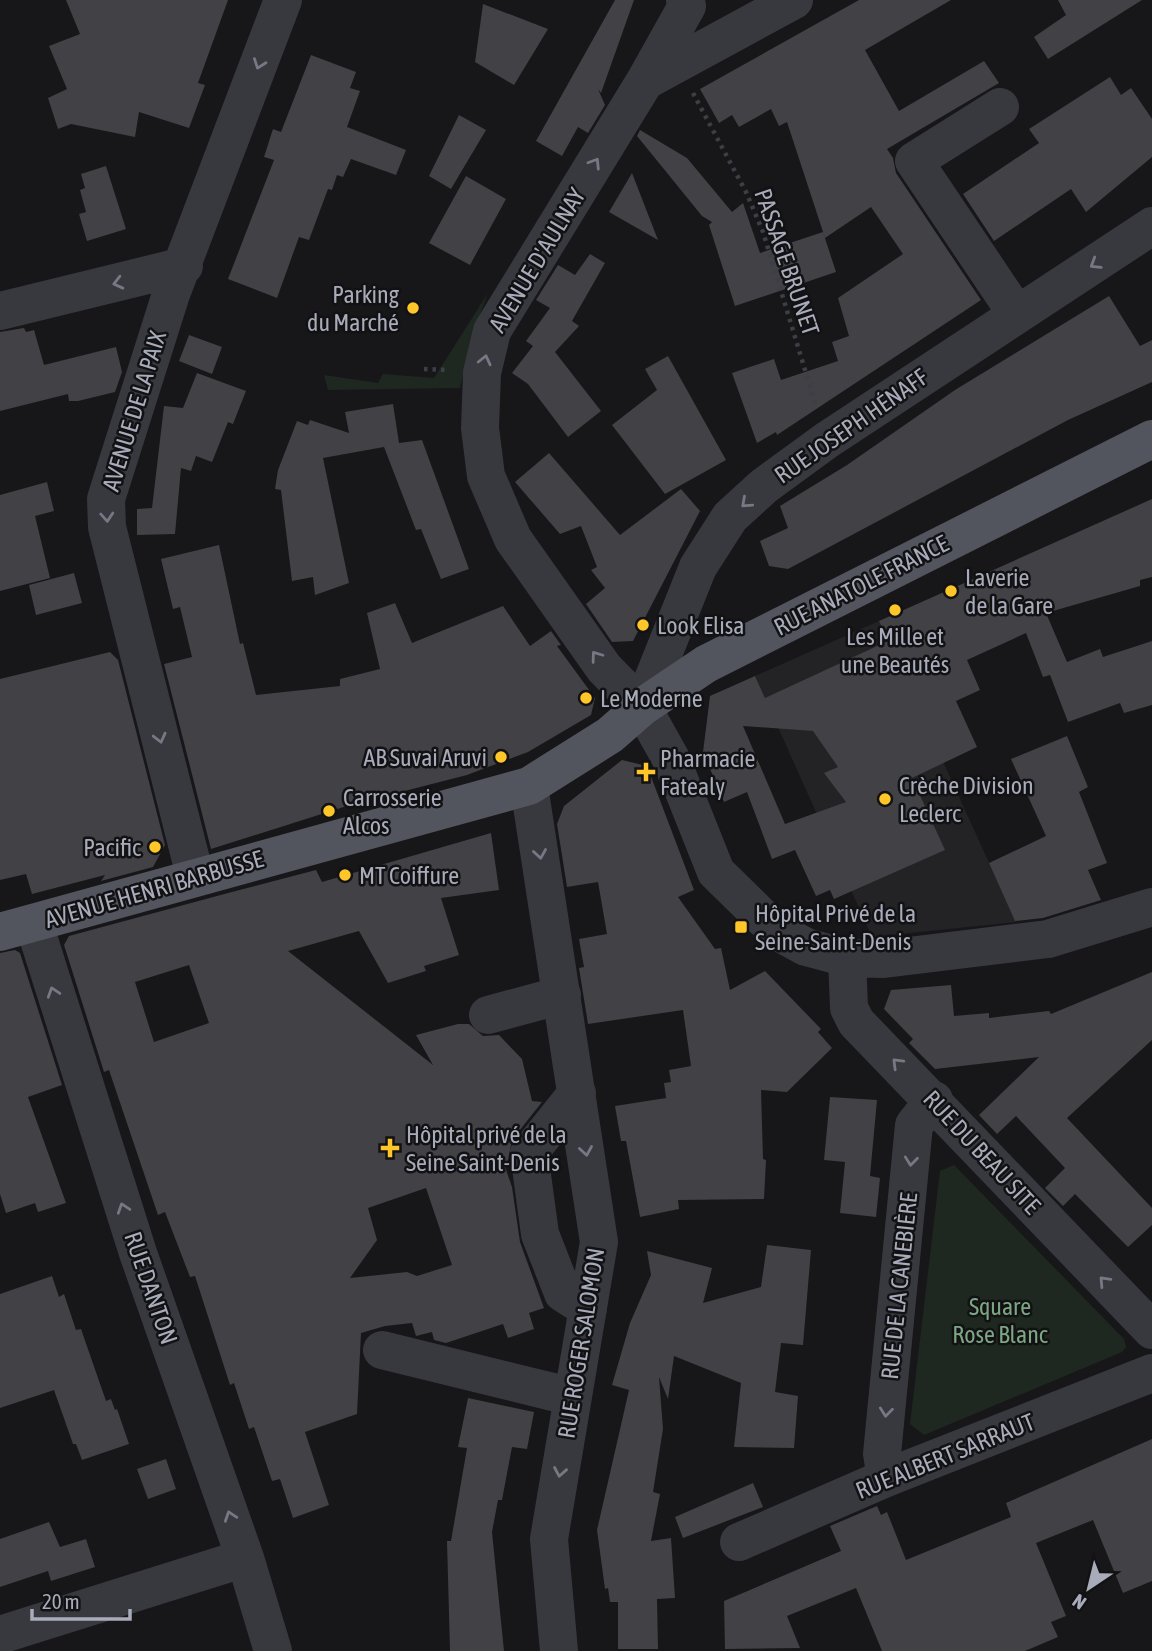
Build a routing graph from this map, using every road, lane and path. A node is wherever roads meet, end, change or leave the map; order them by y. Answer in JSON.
{"nodes":[{"id":1,"x":283,"y":0,"type":"edge"},
{"id":2,"x":685,"y":0,"type":"edge"},
{"id":3,"x":793,"y":0,"type":"edge"},
{"id":4,"x":678,"y":64,"type":"junction"},
{"id":5,"x":645,"y":81,"type":"junction"},
{"id":6,"x":1000,"y":107,"type":"dead end"},
{"id":7,"x":1152,"y":226,"type":"edge"},
{"id":8,"x":184,"y":266,"type":"junction"},
{"id":9,"x":0,"y":311,"type":"edge"},
{"id":10,"x":1016,"y":313,"type":"junction"},
{"id":11,"x":1152,"y":439,"type":"edge"},
{"id":12,"x":827,"y":440,"type":"junction"},
{"id":13,"x":642,"y":707,"type":"junction"},
{"id":14,"x":529,"y":786,"type":"junction"},
{"id":15,"x":307,"y":846,"type":"joint"},
{"id":16,"x":195,"y":876,"type":"junction"},
{"id":17,"x":1152,"y":907,"type":"edge"},
{"id":18,"x":17,"y":928,"type":"edge"},
{"id":19,"x":848,"y":958,"type":"junction"},
{"id":20,"x":562,"y":995,"type":"junction"},
{"id":21,"x":488,"y":1015,"type":"dead end"},
{"id":22,"x":577,"y":1093,"type":"junction"},
{"id":23,"x":934,"y":1100,"type":"junction"},
{"id":24,"x":588,"y":1309,"type":"junction"},
{"id":25,"x":1152,"y":1330,"type":"edge"},
{"id":26,"x":382,"y":1350,"type":"dead end"},
{"id":27,"x":1152,"y":1373,"type":"edge"},
{"id":28,"x":573,"y":1396,"type":"junction"},
{"id":29,"x":886,"y":1478,"type":"junction"},
{"id":30,"x":739,"y":1542,"type":"dead end"},
{"id":31,"x":245,"y":1558,"type":"junction"},
{"id":32,"x":0,"y":1635,"type":"edge"},
{"id":33,"x":273,"y":1651,"type":"edge"},
{"id":34,"x":559,"y":1651,"type":"edge"}],
"edges":[{"from":1,"to":8,"type":"street","name":"AVENUE DE LA PAIX","one_way":true},
{"from":2,"to":5,"type":"street","name":"AVENUE D'AULNAY"},
{"from":3,"to":4,"type":"street"},
{"from":4,"to":5,"type":"street"},
{"from":4,"to":12,"type":"path","name":"PASSAGE BRUNET"},
{"from":13,"to":5,"type":"street","name":"AVENUE D'AULNAY","one_way":true},
{"from":6,"to":10,"type":"street"},
{"from":7,"to":10,"type":"street","name":"RUE JOSEPH HÉNAFF","one_way":true},
{"from":8,"to":9,"type":"street","one_way":true},
{"from":8,"to":16,"type":"street","name":"AVENUE DE LA PAIX","one_way":true},
{"from":10,"to":12,"type":"street","name":"RUE JOSEPH HÉNAFF"},
{"from":11,"to":13,"type":"main road","name":"RUE ANATOLE FRANCE"},
{"from":12,"to":13,"type":"street","name":"RUE JOSEPH HÉNAFF","one_way":true},
{"from":13,"to":14,"type":"main road","name":"RUE ANATOLE FRANCE"},
{"from":13,"to":19,"type":"street","name":"AVENUE D'AULNAY"},
{"from":14,"to":15,"type":"main road","name":"RUE ANATOLE FRANCE"},
{"from":14,"to":20,"type":"street","name":"RUE ROGER SALOMON","one_way":true},
{"from":15,"to":16,"type":"main road","name":"AVENUE HENRI BARBUSSE"},
{"from":16,"to":18,"type":"main road","name":"AVENUE HENRI BARBUSSE"},
{"from":17,"to":19,"type":"street","name":"AVENUE D'AULNAY"},
{"from":31,"to":18,"type":"street","name":"RUE DANTON","one_way":true},
{"from":23,"to":19,"type":"street","name":"RUE DU BEAU SITE","one_way":true},
{"from":20,"to":21,"type":"street"},
{"from":20,"to":22,"type":"street","name":"RUE ROGER SALOMON"},
{"from":22,"to":24,"type":"street","name":"RUE ROGER SALOMON","one_way":true},
{"from":22,"to":24,"type":"street"},
{"from":25,"to":23,"type":"street","name":"RUE DU BEAU SITE","one_way":true},
{"from":23,"to":29,"type":"street","name":"RUE DE LA CANEBIÈRE","one_way":true},
{"from":24,"to":28,"type":"street","name":"RUE ROGER SALOMON"},
{"from":26,"to":28,"type":"street"},
{"from":27,"to":29,"type":"street","name":"RUE ALBERT SARRAUT"},
{"from":28,"to":34,"type":"street","name":"RUE ROGER SALOMON","one_way":true},
{"from":29,"to":30,"type":"street","name":"RUE ALBERT SARRAUT"},
{"from":31,"to":32,"type":"street"},
{"from":31,"to":33,"type":"street","name":"RUE DANTON"}]}
